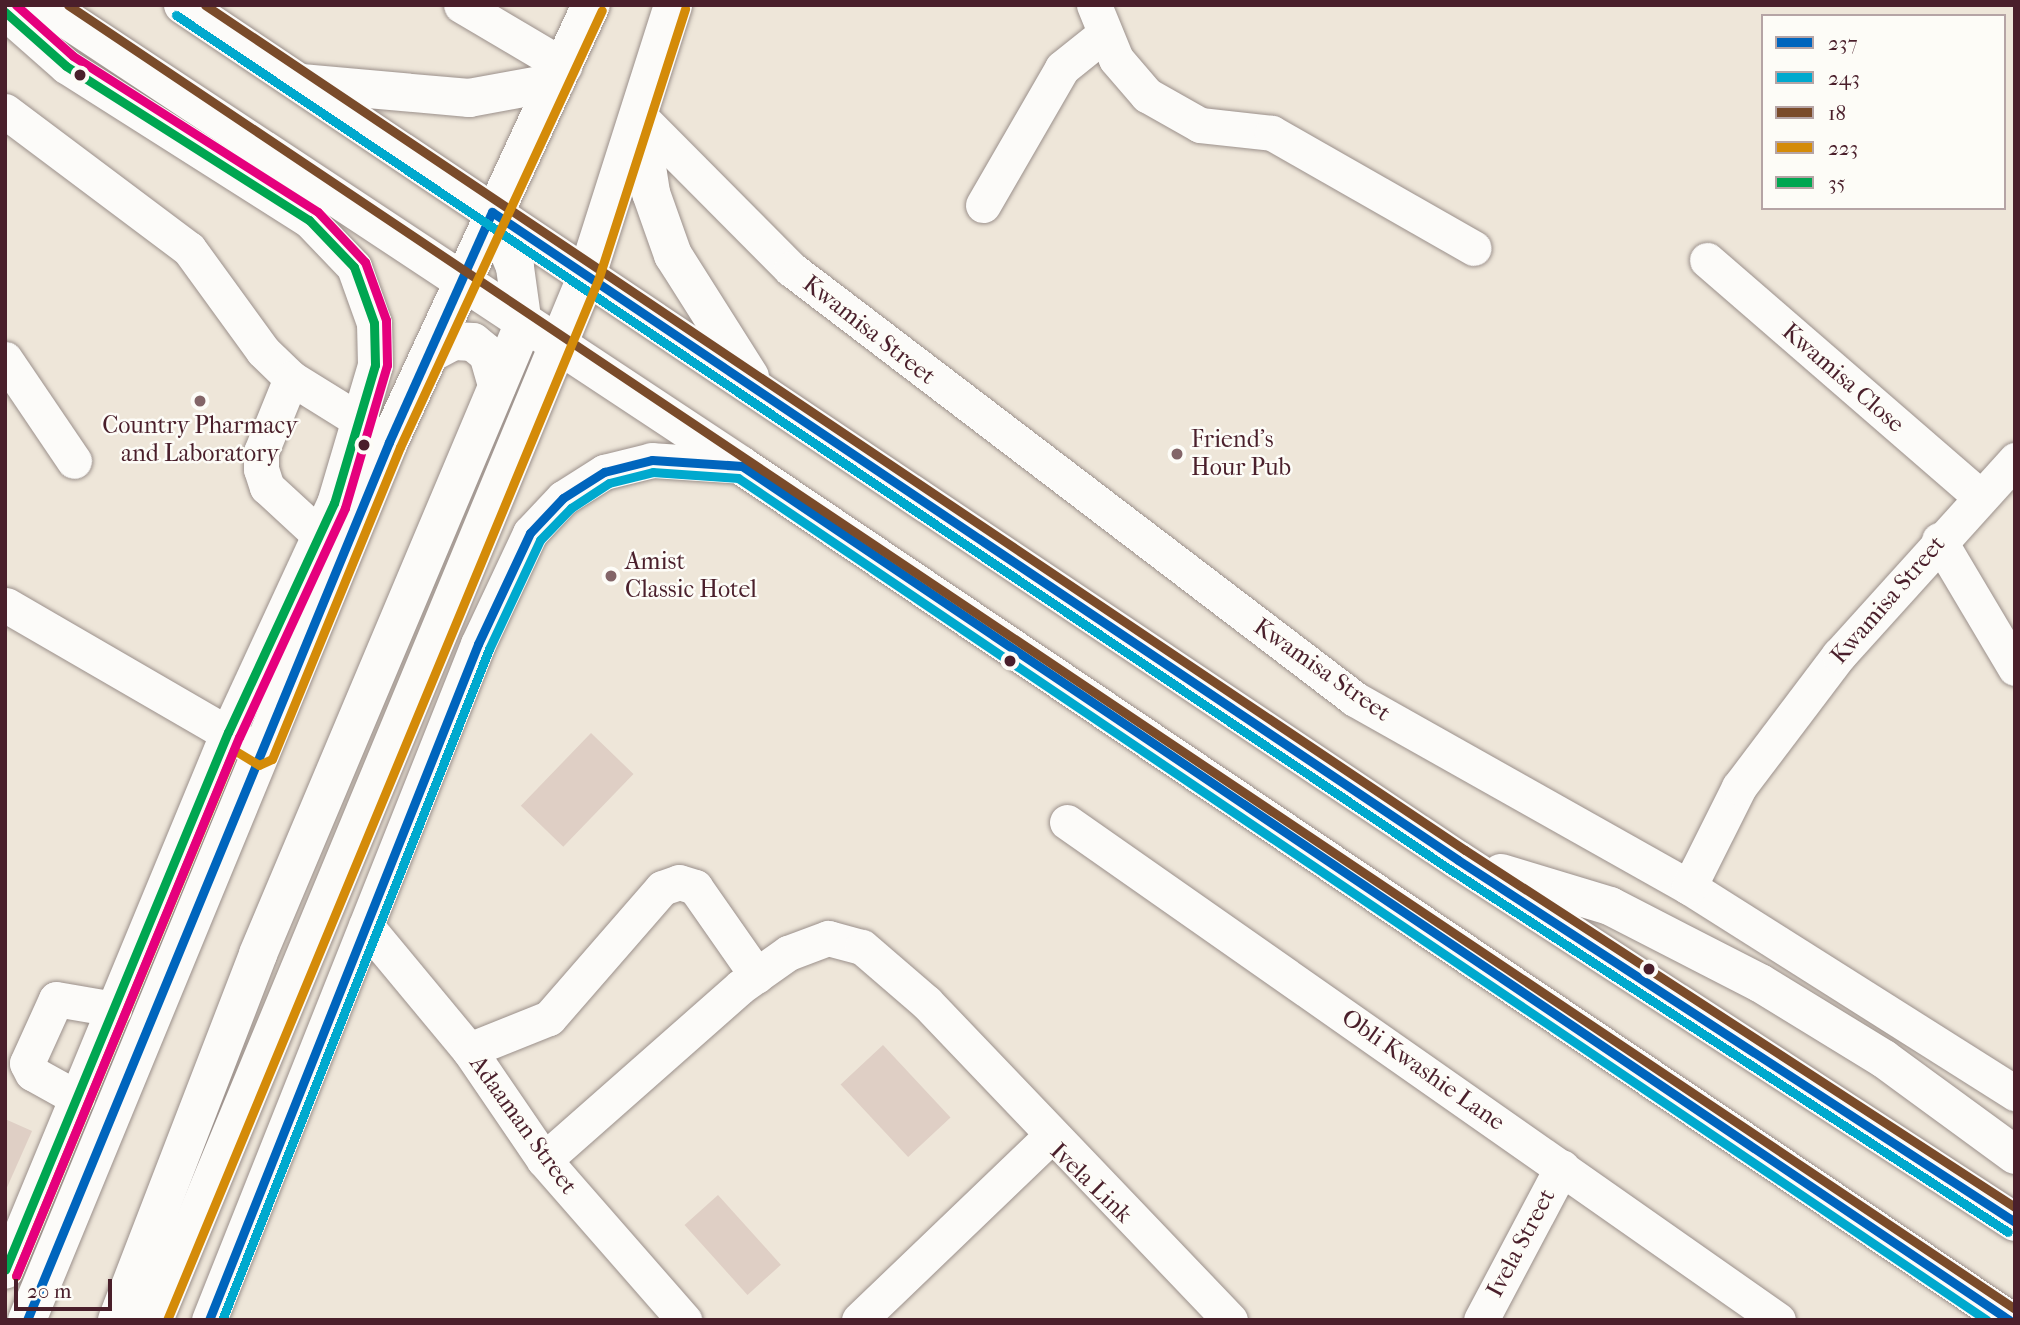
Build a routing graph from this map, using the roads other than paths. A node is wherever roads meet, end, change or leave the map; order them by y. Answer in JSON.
{"nodes":[{"id":1,"x":45,"y":5,"type":"edge"},
{"id":2,"x":183,"y":5,"type":"edge"},
{"id":3,"x":461,"y":5,"type":"edge"},
{"id":4,"x":591,"y":5,"type":"edge"},
{"id":5,"x":673,"y":5,"type":"edge"},
{"id":6,"x":5,"y":12,"type":"edge"},
{"id":7,"x":1098,"y":20,"type":"edge"},
{"id":8,"x":560,"y":74,"type":"junction"},
{"id":9,"x":297,"y":83,"type":"junction"},
{"id":10,"x":5,"y":111,"type":"edge"},
{"id":11,"x":639,"y":116,"type":"junction"},
{"id":12,"x":983,"y":205,"type":"dead end"},
{"id":13,"x":492,"y":212,"type":"junction"},
{"id":14,"x":1474,"y":248,"type":"dead end"},
{"id":15,"x":1707,"y":260,"type":"dead end"},
{"id":16,"x":587,"y":275,"type":"junction"},
{"id":17,"x":460,"y":283,"type":"junction"},
{"id":18,"x":523,"y":325,"type":"junction"},
{"id":19,"x":557,"y":349,"type":"junction"},
{"id":20,"x":431,"y":353,"type":"junction"},
{"id":21,"x":5,"y":359,"type":"edge"},
{"id":22,"x":291,"y":378,"type":"junction"},
{"id":23,"x":497,"y":386,"type":"junction"},
{"id":24,"x":759,"y":391,"type":"junction"},
{"id":25,"x":362,"y":422,"type":"junction"},
{"id":26,"x":2015,"y":460,"type":"edge"},
{"id":27,"x":74,"y":461,"type":"dead end"},
{"id":28,"x":742,"y":466,"type":"junction"},
{"id":29,"x":1978,"y":495,"type":"junction"},
{"id":30,"x":319,"y":535,"type":"junction"},
{"id":31,"x":1939,"y":540,"type":"junction"},
{"id":32,"x":6,"y":605,"type":"edge"},
{"id":33,"x":2015,"y":668,"type":"edge"},
{"id":34,"x":228,"y":732,"type":"junction"},
{"id":35,"x":261,"y":752,"type":"junction"},
{"id":36,"x":1066,"y":822,"type":"dead end"},
{"id":37,"x":1458,"y":860,"type":"junction"},
{"id":38,"x":1689,"y":887,"type":"junction"},
{"id":39,"x":366,"y":926,"type":"junction"},
{"id":40,"x":757,"y":976,"type":"junction"},
{"id":41,"x":114,"y":1009,"type":"junction"},
{"id":42,"x":469,"y":1051,"type":"junction"},
{"id":43,"x":2015,"y":1093,"type":"edge"},
{"id":44,"x":76,"y":1098,"type":"junction"},
{"id":45,"x":1049,"y":1138,"type":"junction"},
{"id":46,"x":2015,"y":1155,"type":"edge"},
{"id":47,"x":544,"y":1160,"type":"junction"},
{"id":48,"x":1562,"y":1167,"type":"junction"},
{"id":49,"x":2015,"y":1222,"type":"edge"},
{"id":50,"x":5,"y":1271,"type":"edge"},
{"id":51,"x":27,"y":1320,"type":"edge"},
{"id":52,"x":117,"y":1320,"type":"edge"},
{"id":53,"x":155,"y":1320,"type":"edge"},
{"id":54,"x":209,"y":1320,"type":"edge"},
{"id":55,"x":684,"y":1320,"type":"edge"},
{"id":56,"x":859,"y":1320,"type":"edge"},
{"id":57,"x":1230,"y":1320,"type":"edge"},
{"id":58,"x":1481,"y":1320,"type":"edge"},
{"id":59,"x":1778,"y":1320,"type":"edge"},
{"id":60,"x":2008,"y":1320,"type":"edge"}],
"edges":[{"from":1,"to":17,"type":"main road"},
{"from":2,"to":9,"type":"main road"},
{"from":3,"to":8,"type":"street"},
{"from":4,"to":8,"type":"main road"},
{"from":5,"to":11,"type":"main road"},
{"from":6,"to":25,"type":"street"},
{"from":7,"to":12,"type":"street"},
{"from":7,"to":14,"type":"street"},
{"from":8,"to":9,"type":"main road"},
{"from":8,"to":13,"type":"main road"},
{"from":9,"to":13,"type":"main road"},
{"from":10,"to":22,"type":"street"},
{"from":11,"to":16,"type":"main road"},
{"from":11,"to":24,"type":"main road"},
{"from":11,"to":38,"type":"street","name":"Kwamisa Street"},
{"from":13,"to":16,"type":"main road"},
{"from":13,"to":17,"type":"main road"},
{"from":13,"to":18,"type":"main road"},
{"from":15,"to":29,"type":"street","name":"Kwamisa Close"},
{"from":16,"to":19,"type":"main road"},
{"from":16,"to":24,"type":"main road"},
{"from":17,"to":18,"type":"main road"},
{"from":17,"to":20,"type":"main road"},
{"from":18,"to":19,"type":"main road"},
{"from":18,"to":23,"type":"main road"},
{"from":19,"to":28,"type":"main road"},
{"from":19,"to":53,"type":"main road"},
{"from":20,"to":23,"type":"main road"},
{"from":20,"to":35,"type":"main road"},
{"from":21,"to":27,"type":"street"},
{"from":22,"to":25,"type":"street"},
{"from":22,"to":30,"type":"street"},
{"from":23,"to":52,"type":"main road"},
{"from":24,"to":37,"type":"main road"},
{"from":25,"to":30,"type":"street"},
{"from":26,"to":29,"type":"street","name":"Kwamisa Street"},
{"from":28,"to":39,"type":"street"},
{"from":28,"to":60,"type":"main road"},
{"from":29,"to":31,"type":"street","name":"Kwamisa Street"},
{"from":30,"to":34,"type":"street"},
{"from":31,"to":33,"type":"street"},
{"from":31,"to":38,"type":"street","name":"Kwamisa Street"},
{"from":32,"to":34,"type":"street"},
{"from":34,"to":35,"type":"street"},
{"from":34,"to":41,"type":"street"},
{"from":35,"to":51,"type":"main road"},
{"from":36,"to":48,"type":"street","name":"Obli Kwashie Lane"},
{"from":37,"to":46,"type":"main road"},
{"from":37,"to":49,"type":"main road"},
{"from":38,"to":43,"type":"street"},
{"from":39,"to":42,"type":"street","name":"Adaaman Street"},
{"from":39,"to":54,"type":"street"},
{"from":40,"to":42,"type":"street"},
{"from":40,"to":45,"type":"street"},
{"from":40,"to":47,"type":"street"},
{"from":41,"to":44,"type":"street"},
{"from":41,"to":44,"type":"street"},
{"from":42,"to":47,"type":"street","name":"Adaaman Street"},
{"from":44,"to":50,"type":"street"},
{"from":45,"to":56,"type":"street","name":"Ivela Link"},
{"from":45,"to":57,"type":"street","name":"Ivela Link"},
{"from":47,"to":55,"type":"street","name":"Adaaman Street"},
{"from":48,"to":58,"type":"street","name":"Ivela Street"},
{"from":48,"to":59,"type":"street","name":"Obli Kwashie Lane"}]}
